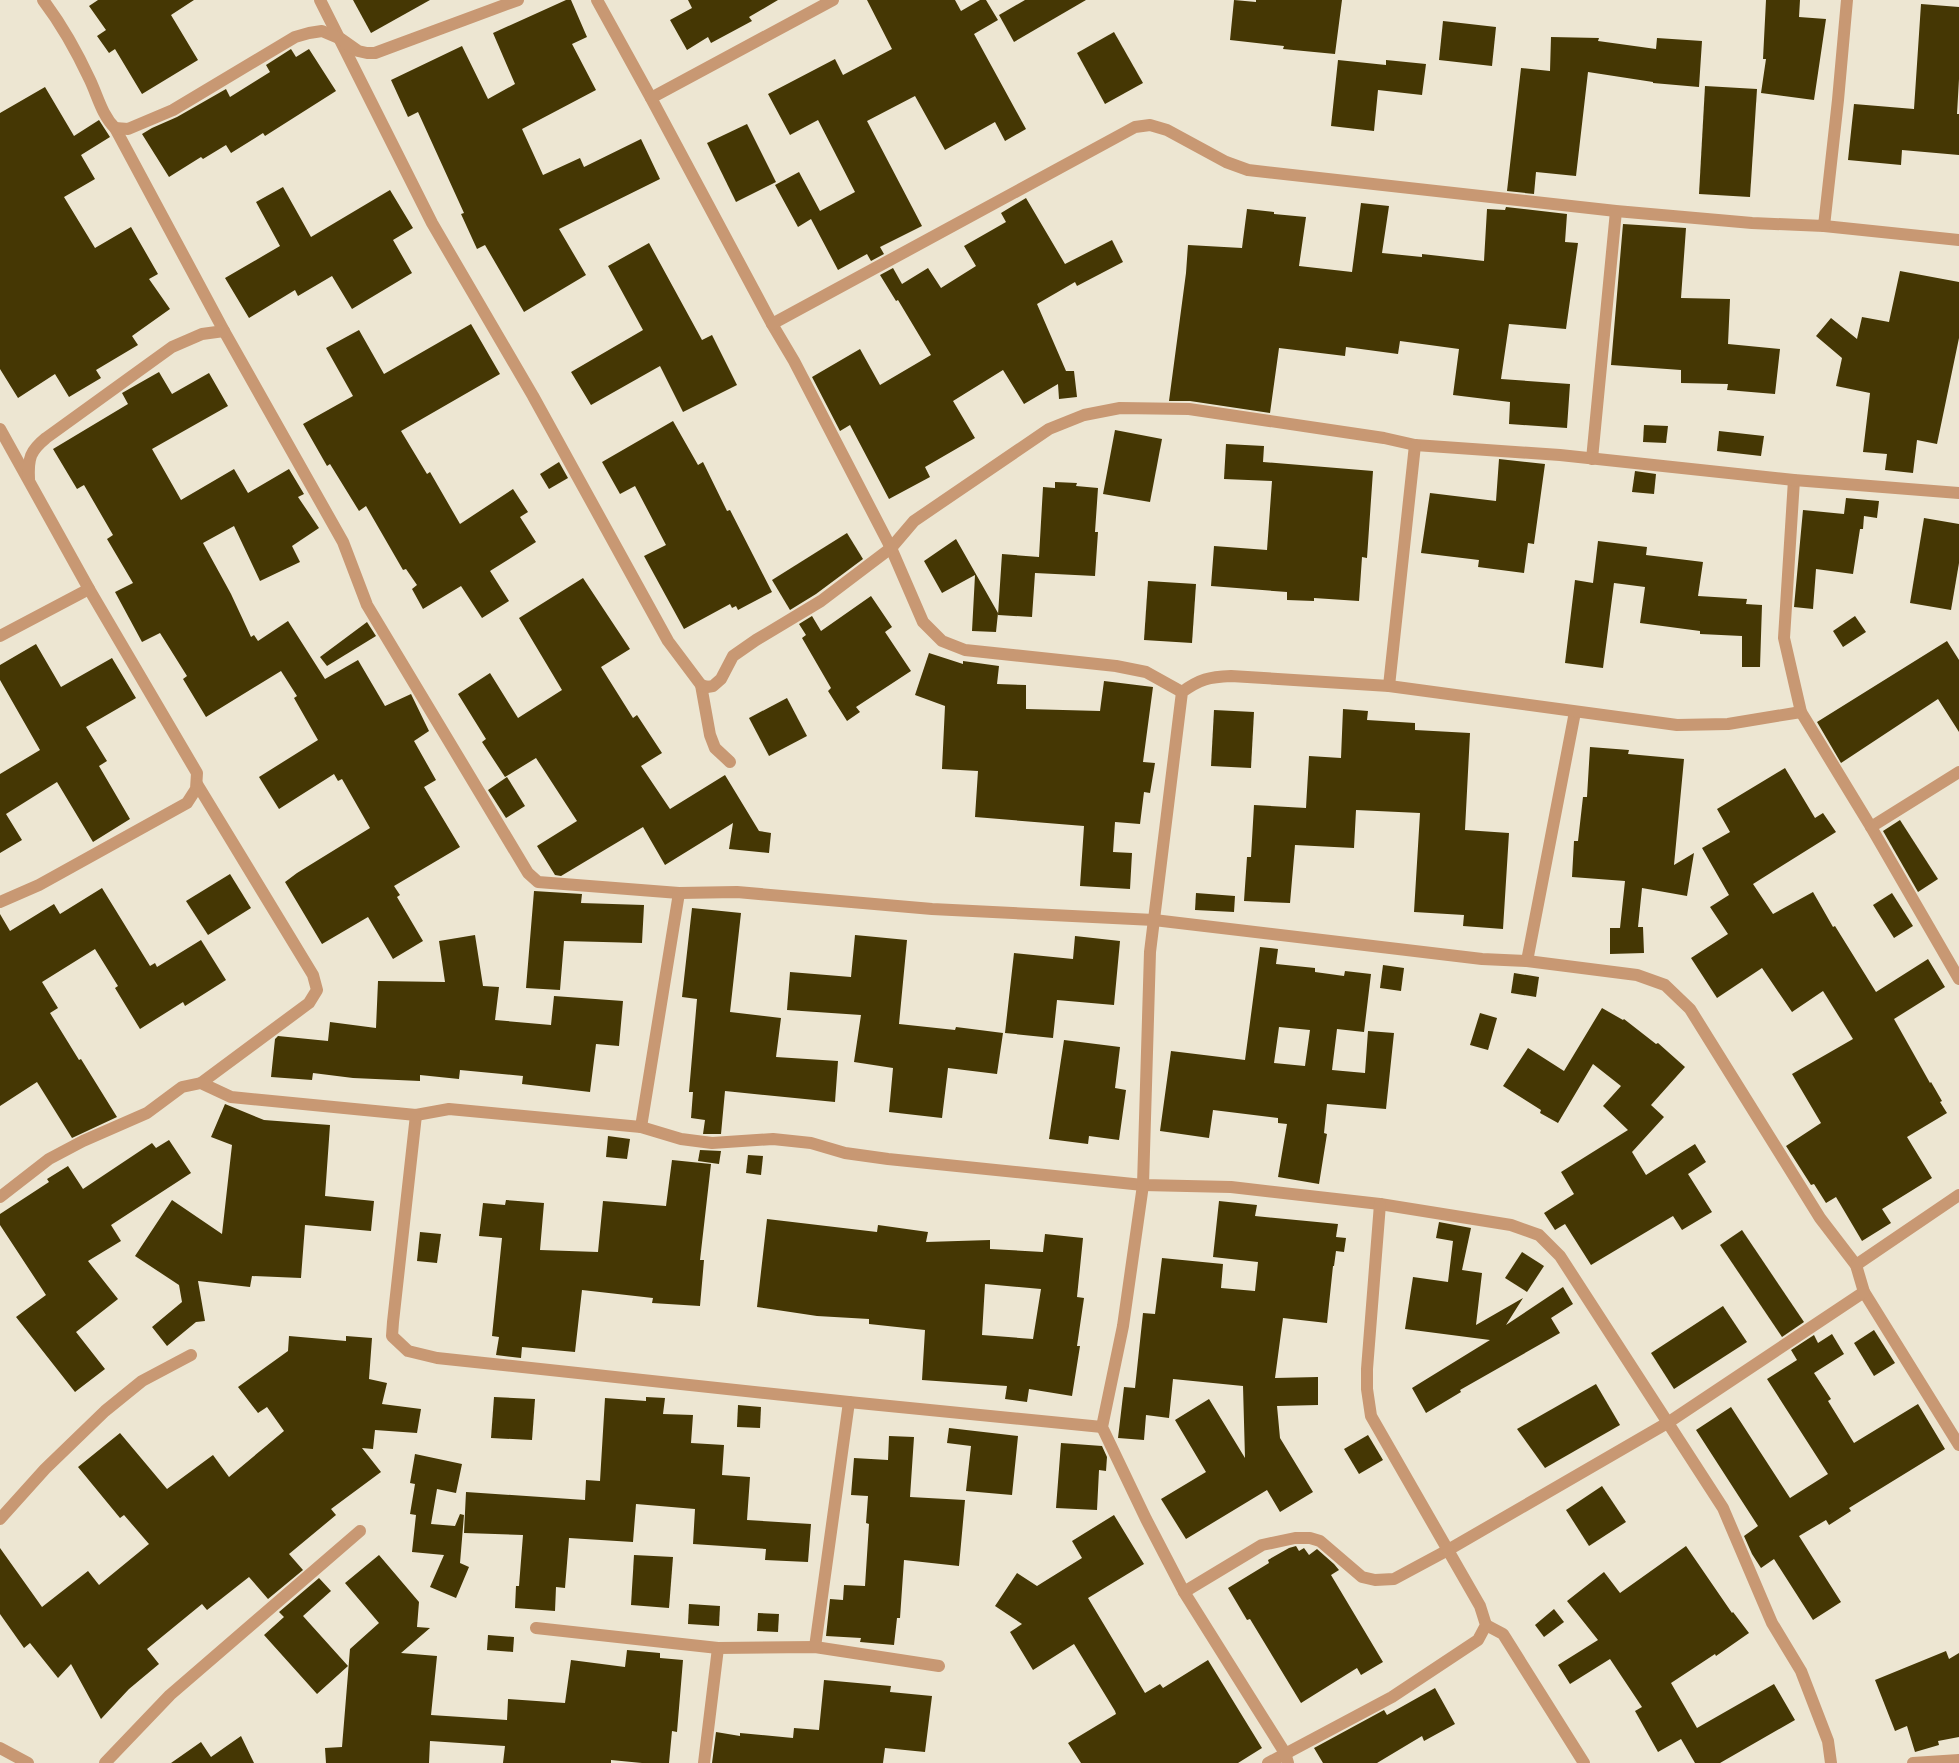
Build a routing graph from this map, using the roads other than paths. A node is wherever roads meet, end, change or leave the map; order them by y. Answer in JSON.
{"nodes":[{"id":1,"x":43,"y":0,"type":"edge"},
{"id":2,"x":320,"y":0,"type":"edge"},
{"id":3,"x":518,"y":0,"type":"edge"},
{"id":4,"x":597,"y":0,"type":"edge"},
{"id":5,"x":833,"y":0,"type":"edge"},
{"id":6,"x":1846,"y":0,"type":"edge"},
{"id":7,"x":341,"y":39,"type":"junction"},
{"id":8,"x":652,"y":98,"type":"junction"},
{"id":9,"x":115,"y":128,"type":"junction"},
{"id":10,"x":1616,"y":211,"type":"junction"},
{"id":11,"x":1824,"y":226,"type":"junction"},
{"id":12,"x":1959,"y":240,"type":"edge"},
{"id":13,"x":772,"y":324,"type":"junction"},
{"id":14,"x":224,"y":331,"type":"junction"},
{"id":15,"x":0,"y":429,"type":"edge"},
{"id":16,"x":1415,"y":445,"type":"junction"},
{"id":17,"x":1592,"y":459,"type":"junction"},
{"id":18,"x":29,"y":479,"type":"junction"},
{"id":19,"x":1794,"y":480,"type":"junction"},
{"id":20,"x":1959,"y":493,"type":"edge"},
{"id":21,"x":891,"y":548,"type":"junction"},
{"id":22,"x":89,"y":589,"type":"junction"},
{"id":23,"x":0,"y":636,"type":"edge"},
{"id":24,"x":701,"y":685,"type":"junction"},
{"id":25,"x":1389,"y":686,"type":"junction"},
{"id":26,"x":1182,"y":692,"type":"junction"},
{"id":27,"x":1575,"y":712,"type":"junction"},
{"id":28,"x":1801,"y":712,"type":"junction"},
{"id":29,"x":730,"y":762,"type":"dead end"},
{"id":30,"x":1959,"y":772,"type":"edge"},
{"id":31,"x":196,"y":784,"type":"junction"},
{"id":32,"x":1871,"y":827,"type":"junction"},
{"id":33,"x":679,"y":893,"type":"junction"},
{"id":34,"x":0,"y":902,"type":"edge"},
{"id":35,"x":1154,"y":920,"type":"junction"},
{"id":36,"x":1527,"y":961,"type":"junction"},
{"id":37,"x":1959,"y":979,"type":"edge"},
{"id":38,"x":201,"y":1083,"type":"junction"},
{"id":39,"x":416,"y":1115,"type":"junction"},
{"id":40,"x":641,"y":1127,"type":"junction"},
{"id":41,"x":1143,"y":1185,"type":"junction"},
{"id":42,"x":1959,"y":1195,"type":"edge"},
{"id":43,"x":0,"y":1197,"type":"edge"},
{"id":44,"x":1380,"y":1204,"type":"junction"},
{"id":45,"x":1856,"y":1265,"type":"junction"},
{"id":46,"x":1864,"y":1292,"type":"junction"},
{"id":47,"x":190,"y":1355,"type":"dead end"},
{"id":48,"x":849,"y":1402,"type":"junction"},
{"id":49,"x":1669,"y":1422,"type":"junction"},
{"id":50,"x":1102,"y":1427,"type":"junction"},
{"id":51,"x":1959,"y":1445,"type":"edge"},
{"id":52,"x":0,"y":1519,"type":"edge"},
{"id":53,"x":360,"y":1530,"type":"dead end"},
{"id":54,"x":1448,"y":1550,"type":"junction"},
{"id":55,"x":1184,"y":1592,"type":"junction"},
{"id":56,"x":1486,"y":1625,"type":"junction"},
{"id":57,"x":536,"y":1628,"type":"dead end"},
{"id":58,"x":815,"y":1647,"type":"junction"},
{"id":59,"x":718,"y":1648,"type":"junction"},
{"id":60,"x":939,"y":1666,"type":"dead end"},
{"id":61,"x":0,"y":1748,"type":"edge"},
{"id":62,"x":1286,"y":1758,"type":"edge"},
{"id":63,"x":1959,"y":1760,"type":"edge"},
{"id":64,"x":28,"y":1763,"type":"edge"},
{"id":65,"x":105,"y":1763,"type":"edge"},
{"id":66,"x":704,"y":1763,"type":"edge"},
{"id":67,"x":1268,"y":1763,"type":"edge"},
{"id":68,"x":1584,"y":1763,"type":"edge"},
{"id":69,"x":1831,"y":1763,"type":"edge"},
{"id":70,"x":1913,"y":1763,"type":"edge"}],
"edges":[{"from":1,"to":9,"type":"street"},
{"from":2,"to":7,"type":"street"},
{"from":3,"to":7,"type":"street"},
{"from":4,"to":8,"type":"street"},
{"from":5,"to":8,"type":"street"},
{"from":6,"to":11,"type":"street"},
{"from":7,"to":9,"type":"street"},
{"from":7,"to":24,"type":"street"},
{"from":8,"to":13,"type":"street"},
{"from":9,"to":14,"type":"street"},
{"from":10,"to":11,"type":"street"},
{"from":10,"to":13,"type":"street"},
{"from":10,"to":17,"type":"street"},
{"from":11,"to":12,"type":"street"},
{"from":13,"to":21,"type":"street"},
{"from":14,"to":18,"type":"street"},
{"from":14,"to":33,"type":"street"},
{"from":15,"to":18,"type":"street"},
{"from":16,"to":17,"type":"street"},
{"from":16,"to":21,"type":"street"},
{"from":16,"to":25,"type":"street"},
{"from":17,"to":19,"type":"street"},
{"from":18,"to":22,"type":"street"},
{"from":19,"to":20,"type":"street"},
{"from":19,"to":28,"type":"street"},
{"from":21,"to":24,"type":"street"},
{"from":21,"to":26,"type":"street"},
{"from":22,"to":23,"type":"street"},
{"from":22,"to":31,"type":"street"},
{"from":24,"to":29,"type":"street"},
{"from":25,"to":26,"type":"street"},
{"from":25,"to":27,"type":"street"},
{"from":26,"to":35,"type":"street"},
{"from":27,"to":28,"type":"street"},
{"from":27,"to":36,"type":"street"},
{"from":28,"to":32,"type":"street"},
{"from":30,"to":32,"type":"street"},
{"from":31,"to":34,"type":"street"},
{"from":31,"to":38,"type":"street"},
{"from":32,"to":37,"type":"street"},
{"from":33,"to":35,"type":"street"},
{"from":33,"to":40,"type":"street"},
{"from":35,"to":36,"type":"street"},
{"from":35,"to":41,"type":"street"},
{"from":36,"to":45,"type":"street"},
{"from":38,"to":39,"type":"street"},
{"from":38,"to":43,"type":"street"},
{"from":39,"to":40,"type":"street"},
{"from":39,"to":48,"type":"street"},
{"from":40,"to":41,"type":"street"},
{"from":41,"to":44,"type":"street"},
{"from":41,"to":50,"type":"street"},
{"from":42,"to":45,"type":"street"},
{"from":44,"to":49,"type":"street"},
{"from":44,"to":54,"type":"street"},
{"from":45,"to":46,"type":"street"},
{"from":46,"to":49,"type":"street"},
{"from":46,"to":51,"type":"street"},
{"from":47,"to":52,"type":"street"},
{"from":48,"to":50,"type":"street"},
{"from":48,"to":58,"type":"street"},
{"from":49,"to":54,"type":"street"},
{"from":49,"to":69,"type":"street"},
{"from":50,"to":55,"type":"street"},
{"from":53,"to":65,"type":"street"},
{"from":54,"to":55,"type":"street"},
{"from":54,"to":56,"type":"street"},
{"from":55,"to":62,"type":"street"},
{"from":56,"to":62,"type":"street"},
{"from":56,"to":68,"type":"street"},
{"from":57,"to":59,"type":"street"},
{"from":58,"to":59,"type":"street"},
{"from":58,"to":60,"type":"street"},
{"from":59,"to":66,"type":"street"},
{"from":61,"to":64,"type":"street"},
{"from":62,"to":67,"type":"street"},
{"from":63,"to":70,"type":"street"}]}
